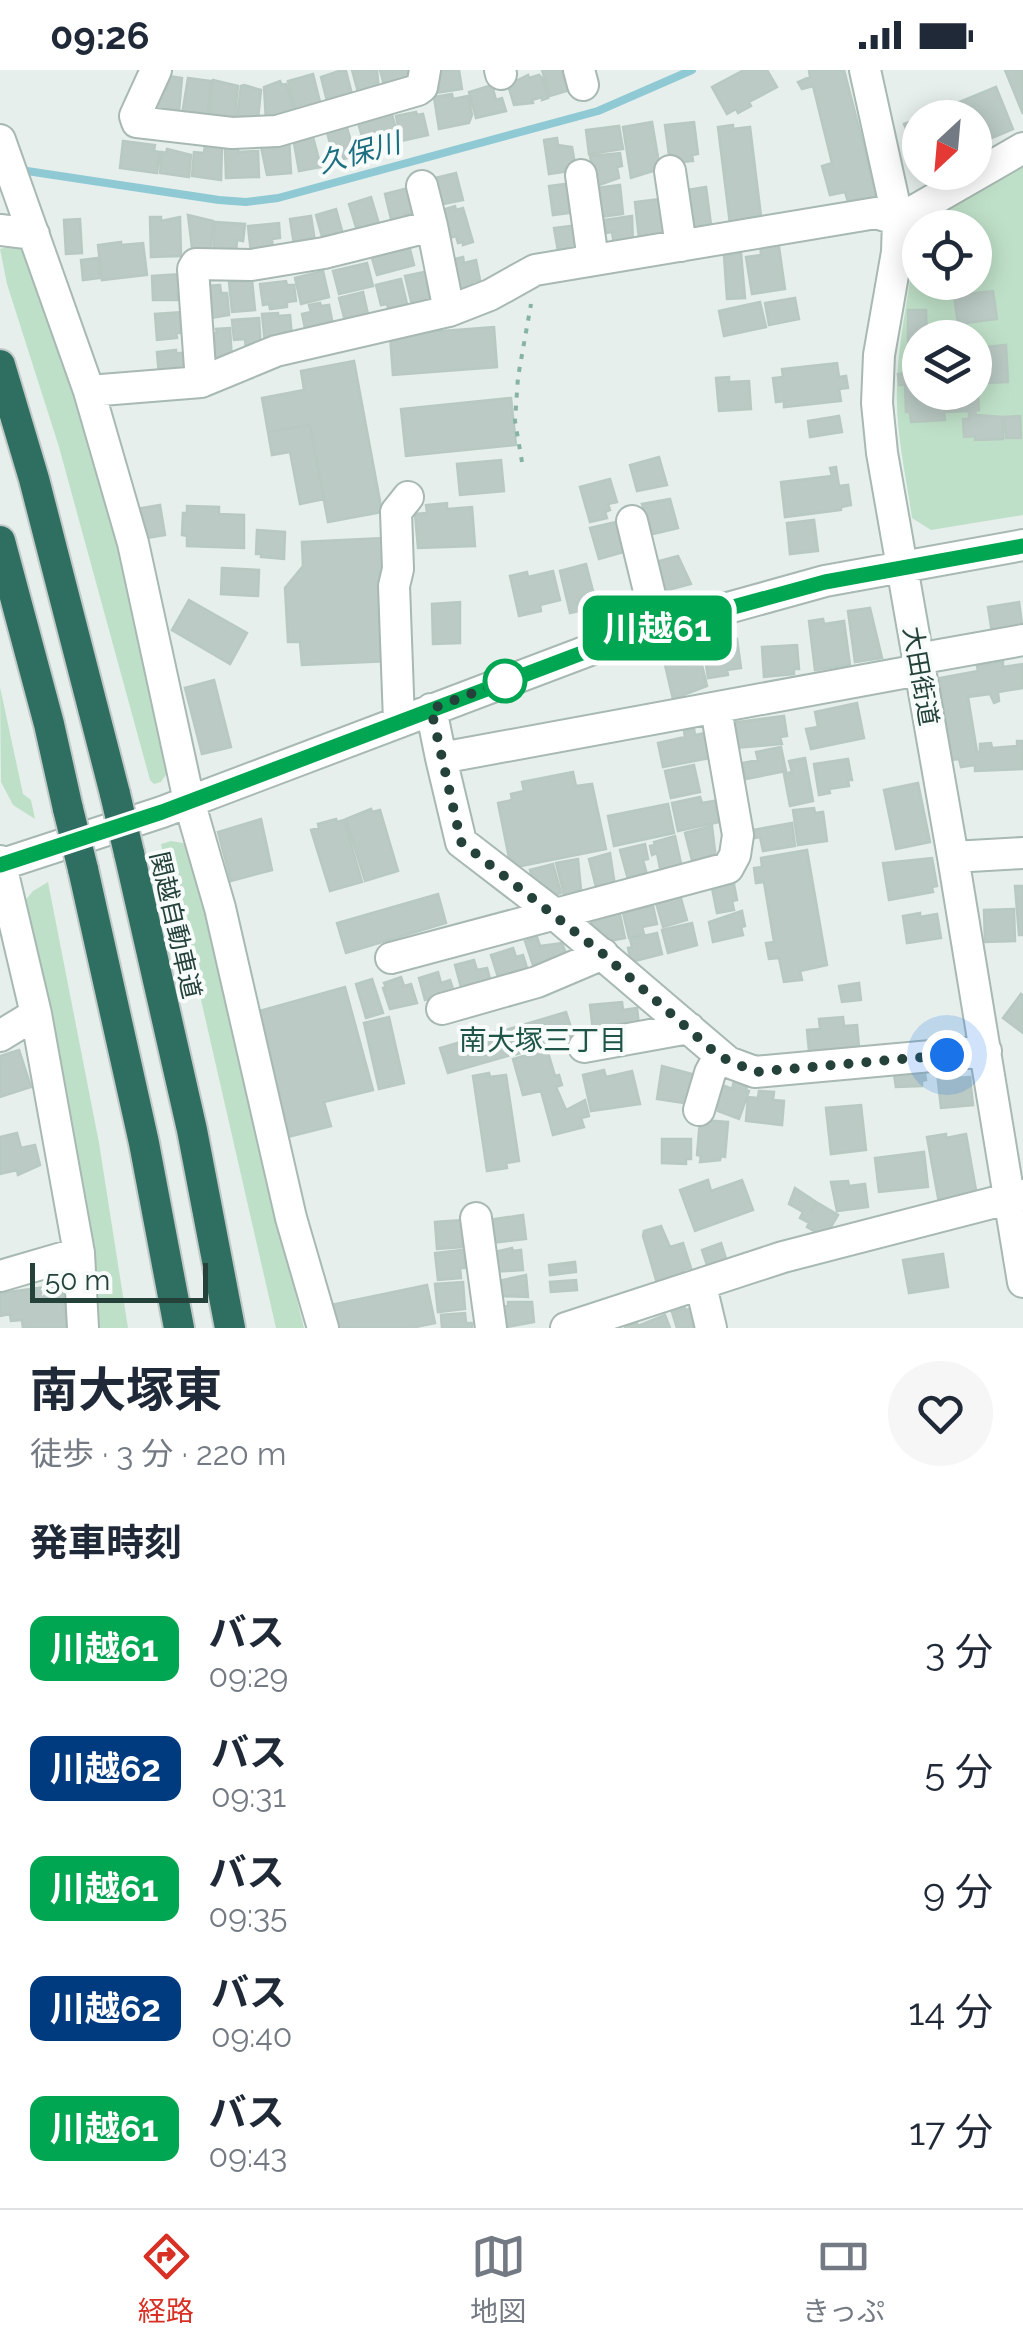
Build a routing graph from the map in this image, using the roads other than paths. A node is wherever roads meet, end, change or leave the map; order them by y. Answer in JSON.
{"nodes":[{"id":1,"x":156,"y":70,"type":"edge"},
{"id":2,"x":425,"y":70,"type":"edge"},
{"id":3,"x":865,"y":70,"type":"edge"},
{"id":4,"x":0,"y":140,"type":"edge"},
{"id":5,"x":1023,"y":148,"type":"edge"},
{"id":6,"x":670,"y":171,"type":"dead end"},
{"id":7,"x":581,"y":175,"type":"dead end"},
{"id":8,"x":422,"y":186,"type":"dead end"},
{"id":9,"x":898,"y":220,"type":"junction"},
{"id":10,"x":432,"y":226,"type":"junction"},
{"id":11,"x":0,"y":230,"type":"edge"},
{"id":12,"x":34,"y":234,"type":"junction"},
{"id":13,"x":681,"y":246,"type":"junction"},
{"id":14,"x":593,"y":260,"type":"junction"},
{"id":15,"x":449,"y":311,"type":"junction"},
{"id":16,"x":0,"y":365,"type":"edge"},
{"id":17,"x":201,"y":382,"type":"junction"},
{"id":18,"x":88,"y":390,"type":"junction"},
{"id":19,"x":408,"y":497,"type":"dead end"},
{"id":20,"x":632,"y":521,"type":"dead end"},
{"id":21,"x":0,"y":541,"type":"edge"},
{"id":22,"x":1023,"y":545,"type":"edge"},
{"id":23,"x":903,"y":566,"type":"junction"},
{"id":24,"x":658,"y":628,"type":"junction"},
{"id":25,"x":1023,"y":640,"type":"edge"},
{"id":26,"x":918,"y":664,"type":"junction"},
{"id":27,"x":431,"y":709,"type":"junction"},
{"id":28,"x":716,"y":709,"type":"junction"},
{"id":29,"x":399,"y":722,"type":"junction"},
{"id":30,"x":441,"y":758,"type":"junction"},
{"id":31,"x":189,"y":801,"type":"junction"},
{"id":32,"x":1023,"y":853,"type":"edge"},
{"id":33,"x":954,"y":857,"type":"junction"},
{"id":34,"x":0,"y":863,"type":"edge"},
{"id":35,"x":552,"y":912,"type":"junction"},
{"id":36,"x":603,"y":954,"type":"junction"},
{"id":37,"x":391,"y":958,"type":"dead end"},
{"id":38,"x":442,"y":1009,"type":"dead end"},
{"id":39,"x":36,"y":1014,"type":"junction"},
{"id":40,"x":689,"y":1028,"type":"junction"},
{"id":41,"x":0,"y":1036,"type":"edge"},
{"id":42,"x":584,"y":1047,"type":"dead end"},
{"id":43,"x":986,"y":1051,"type":"junction"},
{"id":44,"x":719,"y":1056,"type":"junction"},
{"id":45,"x":699,"y":1110,"type":"dead end"},
{"id":46,"x":192,"y":1130,"type":"junction"},
{"id":47,"x":144,"y":1143,"type":"junction"},
{"id":48,"x":1015,"y":1198,"type":"edge"},
{"id":49,"x":476,"y":1218,"type":"dead end"},
{"id":50,"x":79,"y":1253,"type":"junction"},
{"id":51,"x":0,"y":1276,"type":"edge"},
{"id":52,"x":1023,"y":1282,"type":"edge"},
{"id":53,"x":702,"y":1286,"type":"junction"},
{"id":54,"x":84,"y":1328,"type":"edge"},
{"id":55,"x":163,"y":1328,"type":"edge"},
{"id":56,"x":178,"y":1328,"type":"edge"},
{"id":57,"x":230,"y":1328,"type":"edge"},
{"id":58,"x":244,"y":1328,"type":"edge"},
{"id":59,"x":322,"y":1328,"type":"edge"},
{"id":60,"x":491,"y":1328,"type":"edge"},
{"id":61,"x":566,"y":1328,"type":"edge"},
{"id":62,"x":711,"y":1328,"type":"edge"}],
"edges":[{"from":1,"to":2,"type":"street"},
{"from":3,"to":9,"type":"street","name":"大田街道"},
{"from":4,"to":12,"type":"street"},
{"from":5,"to":9,"type":"street"},
{"from":6,"to":13,"type":"street"},
{"from":7,"to":14,"type":"street"},
{"from":8,"to":10,"type":"street"},
{"from":9,"to":13,"type":"street"},
{"from":9,"to":23,"type":"street","name":"大田街道"},
{"from":10,"to":15,"type":"street"},
{"from":10,"to":17,"type":"street"},
{"from":11,"to":12,"type":"street"},
{"from":12,"to":18,"type":"street"},
{"from":13,"to":14,"type":"street"},
{"from":14,"to":15,"type":"street"},
{"from":15,"to":17,"type":"street"},
{"from":16,"to":46,"type":"highway","name":"関越自動車道","bridge":true},
{"from":17,"to":18,"type":"street"},
{"from":18,"to":31,"type":"street"},
{"from":19,"to":29,"type":"street"},
{"from":20,"to":24,"type":"street"},
{"from":21,"to":47,"type":"highway","bridge":true},
{"from":22,"to":23,"type":"street"},
{"from":23,"to":24,"type":"street"},
{"from":23,"to":26,"type":"street","name":"大田街道"},
{"from":24,"to":27,"type":"street"},
{"from":25,"to":26,"type":"street"},
{"from":26,"to":28,"type":"street"},
{"from":26,"to":33,"type":"street","name":"大田街道"},
{"from":27,"to":29,"type":"street"},
{"from":27,"to":30,"type":"street"},
{"from":28,"to":30,"type":"street"},
{"from":28,"to":35,"type":"street"},
{"from":29,"to":31,"type":"street"},
{"from":30,"to":35,"type":"street"},
{"from":31,"to":34,"type":"street"},
{"from":31,"to":59,"type":"street"},
{"from":32,"to":33,"type":"street"},
{"from":33,"to":43,"type":"street","name":"大田街道"},
{"from":34,"to":39,"type":"street"},
{"from":35,"to":36,"type":"street"},
{"from":35,"to":37,"type":"street"},
{"from":36,"to":38,"type":"street"},
{"from":36,"to":40,"type":"street"},
{"from":39,"to":41,"type":"street"},
{"from":39,"to":50,"type":"street"},
{"from":40,"to":42,"type":"street"},
{"from":40,"to":44,"type":"street"},
{"from":43,"to":44,"type":"street"},
{"from":43,"to":48,"type":"street","name":"大田街道"},
{"from":44,"to":45,"type":"street"},
{"from":46,"to":57,"type":"highway","name":"関越自動車道"},
{"from":46,"to":58,"type":"highway"},
{"from":47,"to":55,"type":"highway"},
{"from":47,"to":56,"type":"highway"},
{"from":48,"to":52,"type":"street","name":"大田街道"},
{"from":48,"to":53,"type":"street"},
{"from":49,"to":60,"type":"street"},
{"from":50,"to":51,"type":"street"},
{"from":50,"to":54,"type":"street"},
{"from":53,"to":61,"type":"street"},
{"from":53,"to":62,"type":"street"}]}
